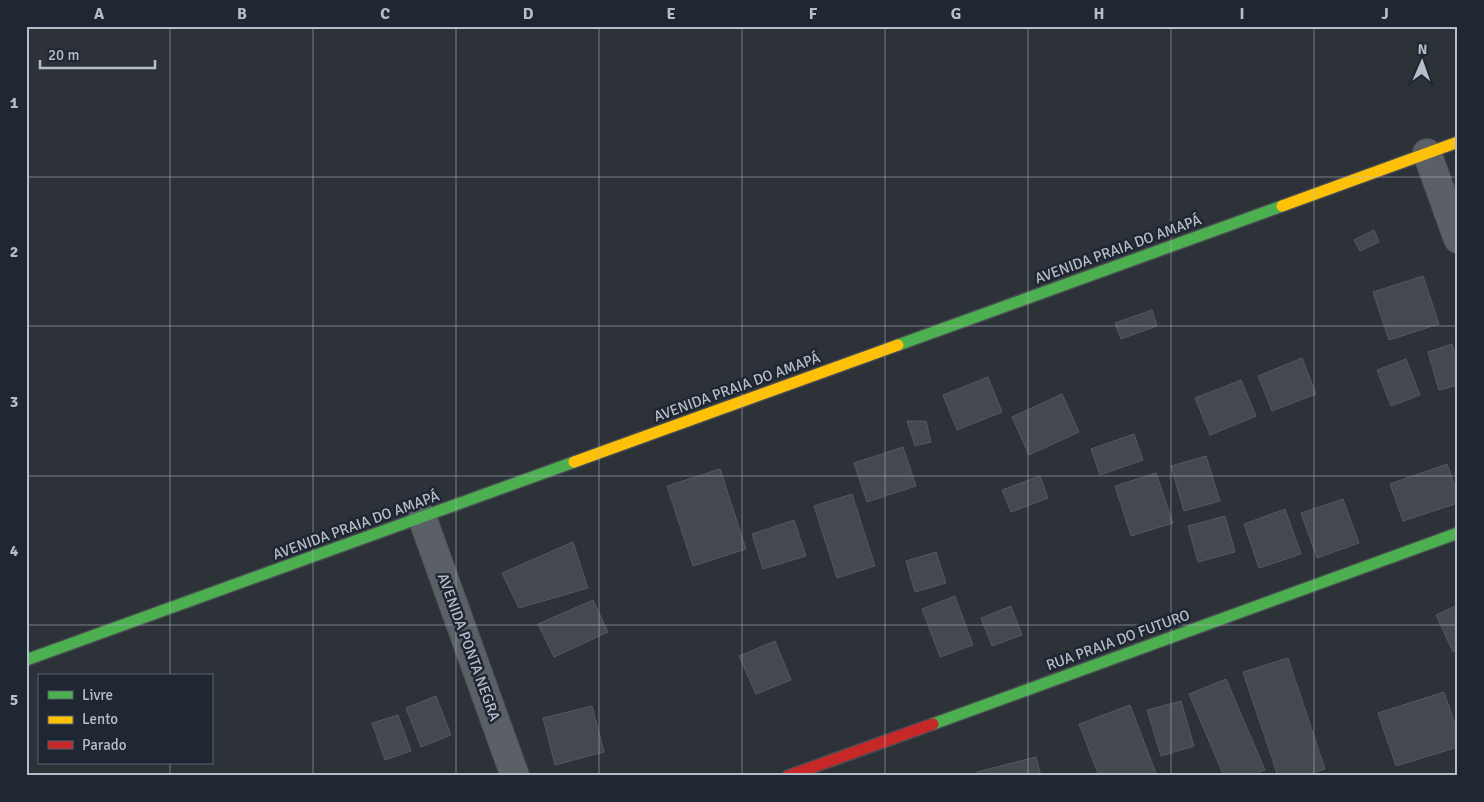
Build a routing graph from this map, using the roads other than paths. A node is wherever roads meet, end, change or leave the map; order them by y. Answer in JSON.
{"nodes":[{"id":1,"x":1458,"y":142,"type":"edge"},
{"id":2,"x":1427,"y":153,"type":"junction"},
{"id":3,"x":1458,"y":239,"type":"edge"},
{"id":4,"x":422,"y":517,"type":"junction"},
{"id":5,"x":1458,"y":532,"type":"edge"},
{"id":6,"x":26,"y":660,"type":"edge"},
{"id":7,"x":515,"y":776,"type":"edge"},
{"id":8,"x":788,"y":776,"type":"edge"}],
"edges":[{"from":1,"to":2,"type":"street","name":"AVENIDA PRAIA DO AMAPÁ"},
{"from":2,"to":3,"type":"street"},
{"from":2,"to":4,"type":"street","name":"AVENIDA PRAIA DO AMAPÁ"},
{"from":4,"to":6,"type":"street","name":"AVENIDA PRAIA DO AMAPÁ"},
{"from":4,"to":7,"type":"street","name":"AVENIDA PONTA NEGRA"},
{"from":5,"to":8,"type":"street","name":"RUA PRAIA DO FUTURO"}]}
